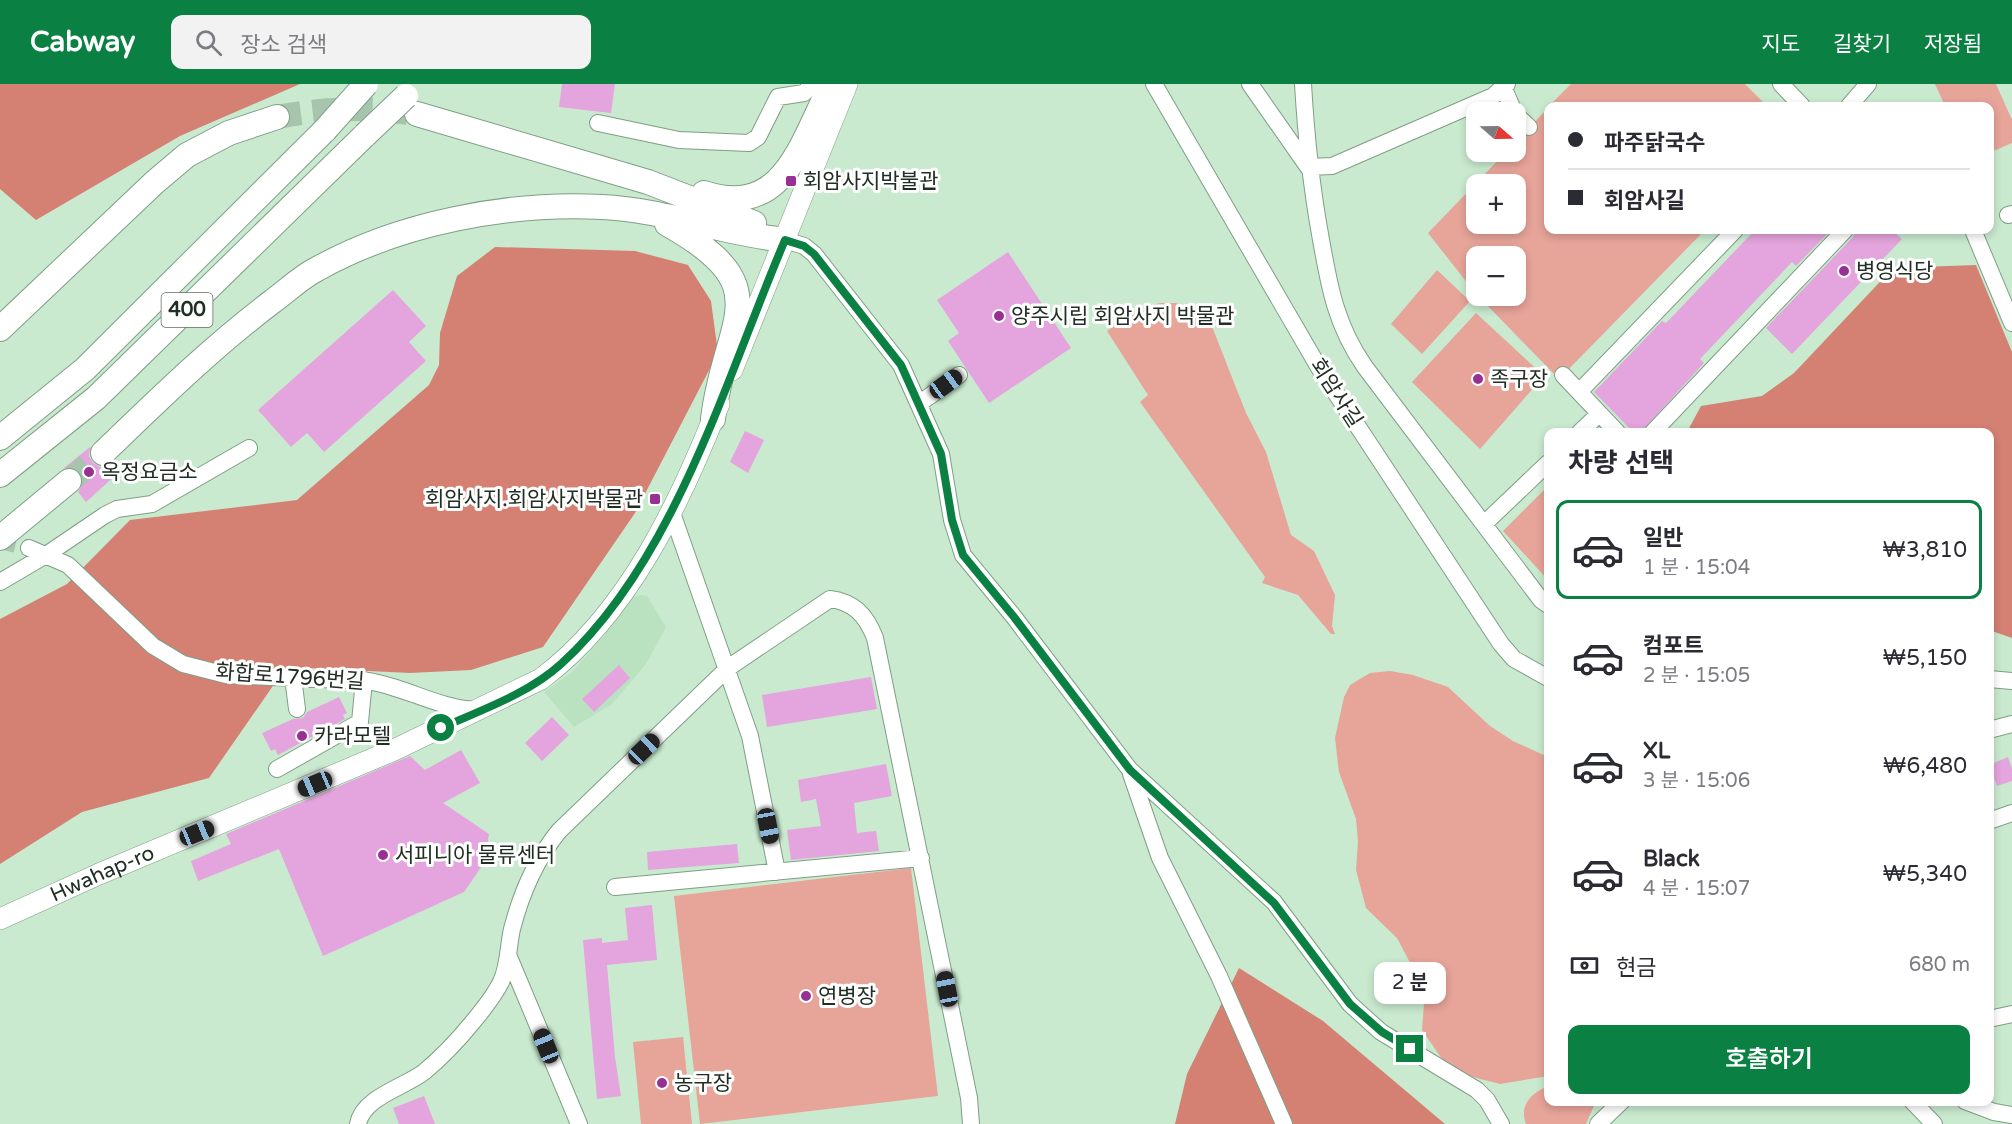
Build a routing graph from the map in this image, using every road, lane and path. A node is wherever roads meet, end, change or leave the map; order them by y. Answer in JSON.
{"nodes":[{"id":1,"x":366,"y":84,"type":"edge"},
{"id":2,"x":813,"y":84,"type":"edge"},
{"id":3,"x":832,"y":84,"type":"edge"},
{"id":4,"x":847,"y":84,"type":"edge"},
{"id":5,"x":1154,"y":84,"type":"edge"},
{"id":6,"x":1250,"y":84,"type":"edge"},
{"id":7,"x":1303,"y":84,"type":"edge"},
{"id":8,"x":1781,"y":84,"type":"edge"},
{"id":9,"x":1868,"y":84,"type":"edge"},
{"id":10,"x":1504,"y":85,"type":"edge"},
{"id":11,"x":413,"y":98,"type":"edge"},
{"id":12,"x":1510,"y":102,"type":"edge"},
{"id":13,"x":1798,"y":102,"type":"edge"},
{"id":14,"x":1852,"y":102,"type":"edge"},
{"id":15,"x":278,"y":117,"type":"tunnel mouth"},
{"id":16,"x":598,"y":123,"type":"dead end"},
{"id":17,"x":1526,"y":125,"type":"edge"},
{"id":18,"x":1529,"y":128,"type":"dead end"},
{"id":19,"x":1308,"y":167,"type":"junction"},
{"id":20,"x":648,"y":182,"type":"junction"},
{"id":21,"x":640,"y":211,"type":"junction"},
{"id":22,"x":1731,"y":234,"type":"edge"},
{"id":23,"x":1841,"y":234,"type":"edge"},
{"id":24,"x":1974,"y":234,"type":"edge"},
{"id":25,"x":785,"y":240,"type":"junction"},
{"id":26,"x":2012,"y":323,"type":"edge"},
{"id":27,"x":0,"y":329,"type":"edge"},
{"id":28,"x":959,"y":375,"type":"dead end"},
{"id":29,"x":1563,"y":375,"type":"dead end"},
{"id":30,"x":1579,"y":392,"type":"junction"},
{"id":31,"x":920,"y":404,"type":"junction"},
{"id":32,"x":1599,"y":414,"type":"junction"},
{"id":33,"x":713,"y":419,"type":"junction"},
{"id":34,"x":1584,"y":428,"type":"edge"},
{"id":35,"x":1613,"y":428,"type":"edge"},
{"id":36,"x":1657,"y":428,"type":"edge"},
{"id":37,"x":0,"y":438,"type":"edge"},
{"id":38,"x":249,"y":448,"type":"dead end"},
{"id":39,"x":104,"y":453,"type":"tunnel mouth"},
{"id":40,"x":1544,"y":467,"type":"edge"},
{"id":41,"x":0,"y":475,"type":"edge"},
{"id":42,"x":69,"y":481,"type":"tunnel mouth"},
{"id":43,"x":671,"y":510,"type":"junction"},
{"id":44,"x":1484,"y":524,"type":"junction"},
{"id":45,"x":0,"y":538,"type":"edge"},
{"id":46,"x":28,"y":548,"type":"tunnel mouth"},
{"id":47,"x":46,"y":555,"type":"junction"},
{"id":48,"x":0,"y":582,"type":"edge"},
{"id":49,"x":1544,"y":602,"type":"edge"},
{"id":50,"x":728,"y":668,"type":"junction"},
{"id":51,"x":1544,"y":676,"type":"edge"},
{"id":52,"x":293,"y":677,"type":"junction"},
{"id":53,"x":1994,"y":679,"type":"edge"},
{"id":54,"x":364,"y":680,"type":"junction"},
{"id":55,"x":2012,"y":681,"type":"edge"},
{"id":56,"x":446,"y":706,"type":"junction"},
{"id":57,"x":297,"y":709,"type":"dead end"},
{"id":58,"x":482,"y":710,"type":"junction"},
{"id":59,"x":2012,"y":724,"type":"edge"},
{"id":60,"x":441,"y":728,"type":"junction"},
{"id":61,"x":1994,"y":729,"type":"edge"},
{"id":62,"x":277,"y":769,"type":"dead end"},
{"id":63,"x":1130,"y":770,"type":"junction"},
{"id":64,"x":2012,"y":813,"type":"edge"},
{"id":65,"x":1994,"y":819,"type":"edge"},
{"id":66,"x":921,"y":858,"type":"junction"},
{"id":67,"x":777,"y":872,"type":"junction"},
{"id":68,"x":615,"y":887,"type":"dead end"},
{"id":69,"x":0,"y":920,"type":"edge"},
{"id":70,"x":509,"y":957,"type":"junction"},
{"id":71,"x":2012,"y":1014,"type":"edge"},
{"id":72,"x":1994,"y":1018,"type":"edge"},
{"id":73,"x":1617,"y":1106,"type":"edge"},
{"id":74,"x":1917,"y":1106,"type":"edge"},
{"id":75,"x":1978,"y":1106,"type":"edge"},
{"id":76,"x":2012,"y":1114,"type":"edge"},
{"id":77,"x":358,"y":1124,"type":"edge"},
{"id":78,"x":579,"y":1124,"type":"edge"},
{"id":79,"x":971,"y":1124,"type":"edge"},
{"id":80,"x":1284,"y":1124,"type":"edge"},
{"id":81,"x":1502,"y":1124,"type":"edge"},
{"id":82,"x":1598,"y":1124,"type":"edge"},
{"id":83,"x":1934,"y":1124,"type":"edge"}],
"edges":[{"from":1,"to":37,"type":"highway","number":"400","bridge":true},
{"from":2,"to":16,"type":"street"},
{"from":3,"to":20,"type":"highway"},
{"from":4,"to":25,"type":"main road","name":"Hwahap-ro"},
{"from":5,"to":51,"type":"street","name":"회암사길"},
{"from":6,"to":19,"type":"street"},
{"from":7,"to":19,"type":"street"},
{"from":8,"to":13,"type":"street"},
{"from":9,"to":14,"type":"street"},
{"from":10,"to":12,"type":"street"},
{"from":10,"to":19,"type":"street"},
{"from":11,"to":20,"type":"highway"},
{"from":11,"to":41,"type":"highway","number":"400","bridge":true},
{"from":15,"to":27,"type":"highway"},
{"from":17,"to":18,"type":"street"},
{"from":19,"to":44,"type":"street"},
{"from":20,"to":25,"type":"highway"},
{"from":21,"to":25,"type":"highway"},
{"from":21,"to":33,"type":"highway"},
{"from":21,"to":39,"type":"highway"},
{"from":22,"to":30,"type":"street"},
{"from":23,"to":36,"type":"street"},
{"from":24,"to":26,"type":"street"},
{"from":25,"to":31,"type":"street"},
{"from":25,"to":33,"type":"main road","name":"Hwahap-ro"},
{"from":28,"to":31,"type":"street"},
{"from":29,"to":30,"type":"street"},
{"from":30,"to":32,"type":"street"},
{"from":31,"to":63,"type":"street"},
{"from":32,"to":34,"type":"street"},
{"from":32,"to":35,"type":"street"},
{"from":33,"to":43,"type":"main road","name":"Hwahap-ro"},
{"from":38,"to":47,"type":"street"},
{"from":40,"to":44,"type":"street"},
{"from":42,"to":45,"type":"highway"},
{"from":43,"to":50,"type":"street"},
{"from":43,"to":58,"type":"main road","name":"Hwahap-ro"},
{"from":44,"to":49,"type":"street"},
{"from":46,"to":47,"type":"street","name":"화합로1796번길"},
{"from":47,"to":48,"type":"street"},
{"from":47,"to":52,"type":"street","name":"화합로1796번길"},
{"from":50,"to":66,"type":"street"},
{"from":50,"to":67,"type":"street"},
{"from":50,"to":70,"type":"street"},
{"from":52,"to":54,"type":"street","name":"화합로1796번길"},
{"from":52,"to":57,"type":"street"},
{"from":53,"to":55,"type":"street"},
{"from":54,"to":56,"type":"street","name":"화합로1796번길"},
{"from":54,"to":62,"type":"street"},
{"from":56,"to":58,"type":"street","name":"화합로1796번길"},
{"from":56,"to":60,"type":"street"},
{"from":58,"to":60,"type":"main road","name":"Hwahap-ro"},
{"from":59,"to":61,"type":"street"},
{"from":60,"to":69,"type":"main road","name":"Hwahap-ro"},
{"from":63,"to":80,"type":"street"},
{"from":63,"to":81,"type":"street"},
{"from":64,"to":65,"type":"street"},
{"from":66,"to":67,"type":"street"},
{"from":66,"to":79,"type":"street"},
{"from":67,"to":68,"type":"street"},
{"from":70,"to":77,"type":"street"},
{"from":70,"to":78,"type":"street"},
{"from":71,"to":72,"type":"street"},
{"from":73,"to":82,"type":"street"},
{"from":74,"to":83,"type":"street"},
{"from":75,"to":76,"type":"street"}]}
